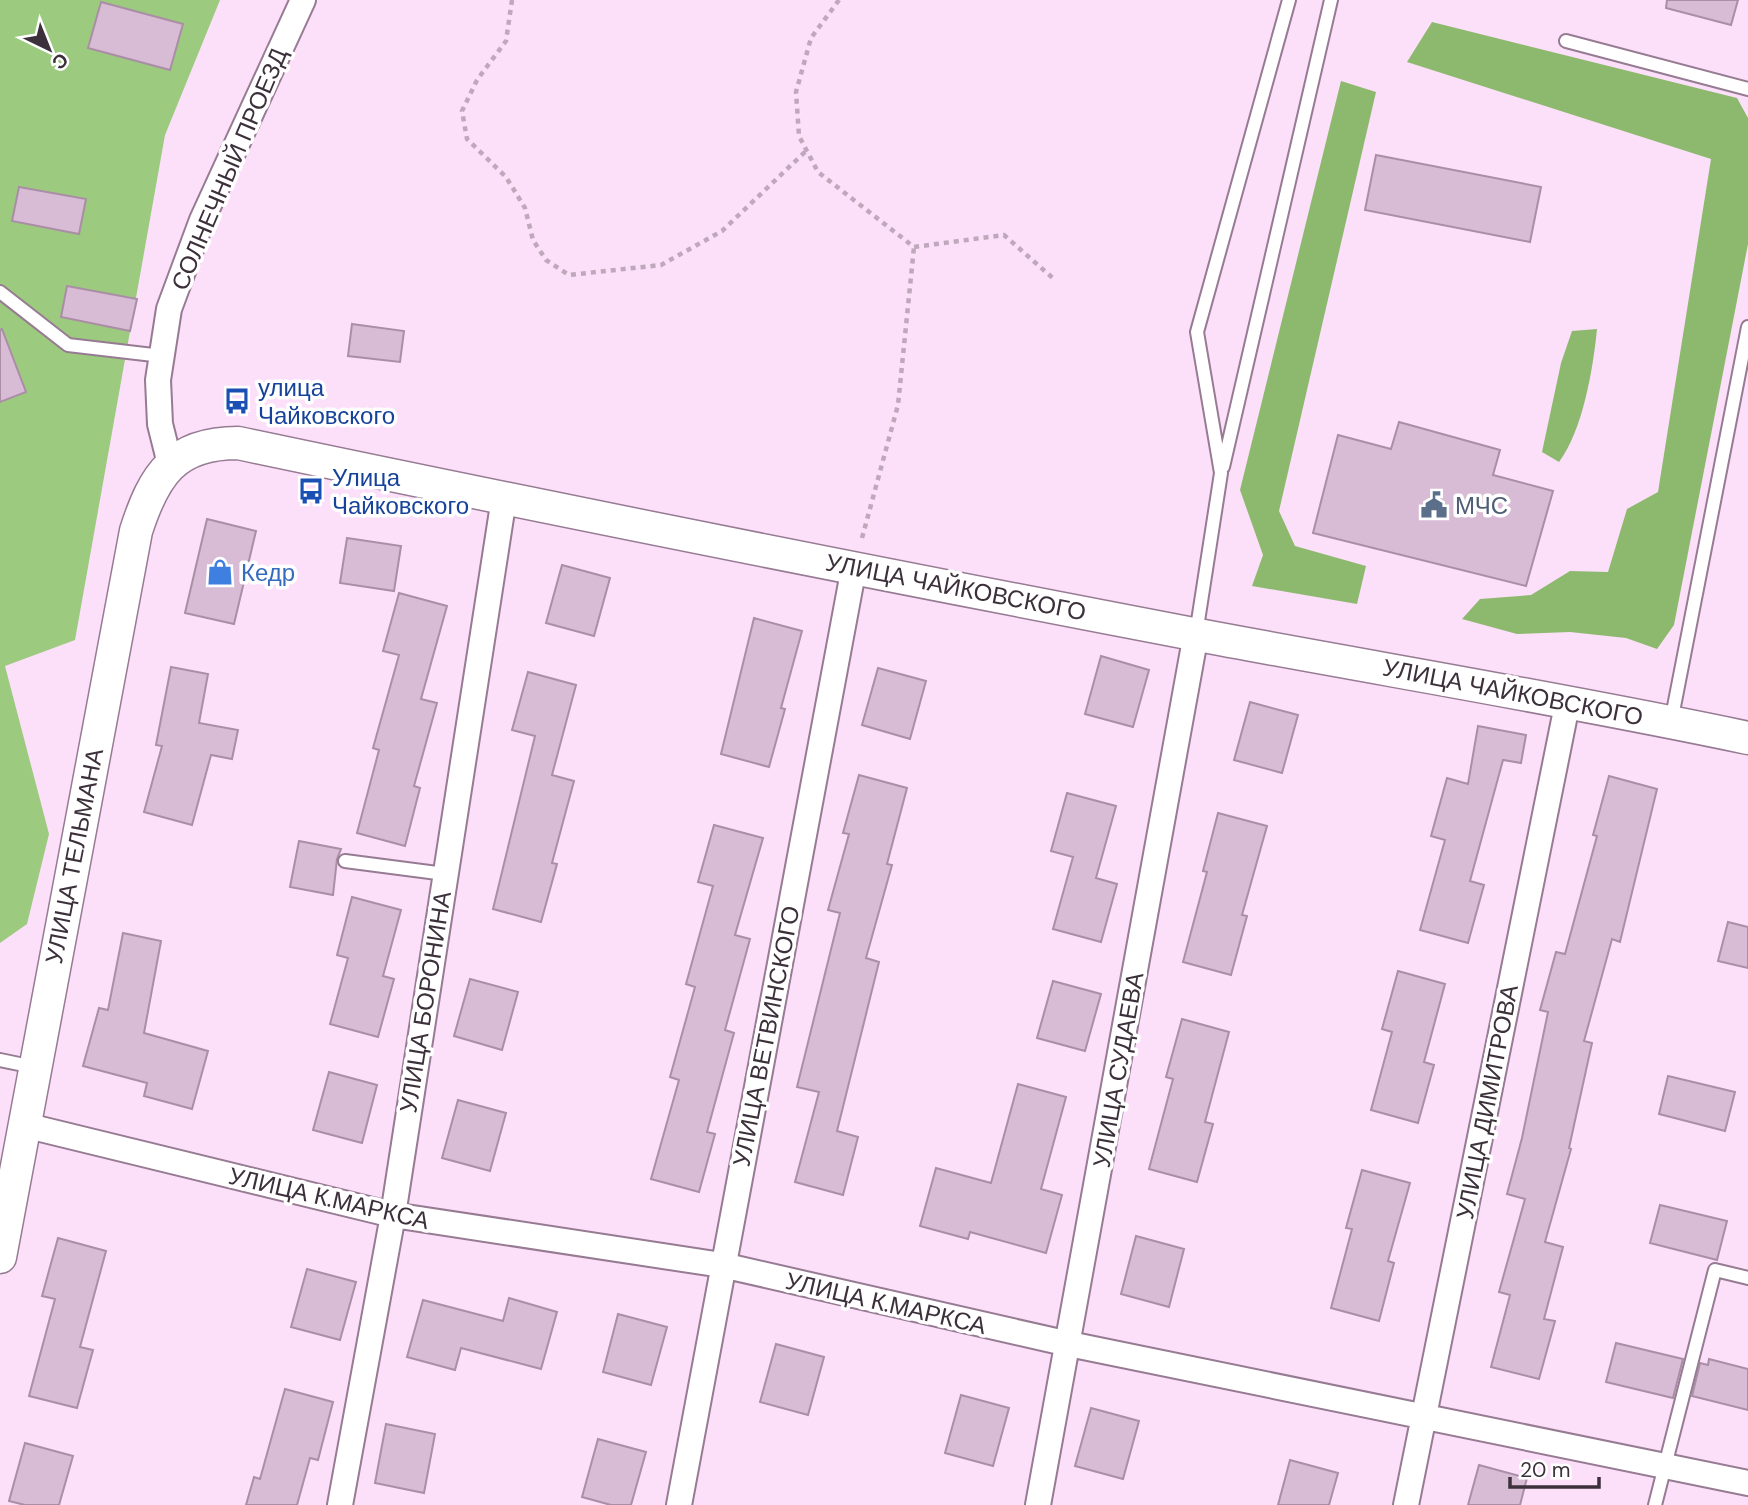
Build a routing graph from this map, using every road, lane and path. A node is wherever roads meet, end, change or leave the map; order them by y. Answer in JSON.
{"nodes":[{"id":1,"x":303,"y":0,"type":"edge"},
{"id":2,"x":512,"y":0,"type":"edge"},
{"id":3,"x":839,"y":0,"type":"edge"},
{"id":4,"x":1289,"y":0,"type":"edge"},
{"id":5,"x":1331,"y":0,"type":"edge"},
{"id":6,"x":1566,"y":41,"type":"dead end"},
{"id":7,"x":1748,"y":89,"type":"edge"},
{"id":8,"x":807,"y":150,"type":"junction"},
{"id":9,"x":914,"y":247,"type":"junction"},
{"id":10,"x":1055,"y":280,"type":"dead end"},
{"id":11,"x":0,"y":292,"type":"edge"},
{"id":12,"x":1748,"y":327,"type":"edge"},
{"id":13,"x":162,"y":356,"type":"junction"},
{"id":14,"x":170,"y":464,"type":"junction"},
{"id":15,"x":1221,"y":473,"type":"junction"},
{"id":16,"x":504,"y":498,"type":"junction"},
{"id":17,"x":854,"y":567,"type":"junction"},
{"id":18,"x":1196,"y":634,"type":"junction"},
{"id":19,"x":1568,"y":700,"type":"junction"},
{"id":20,"x":1671,"y":722,"type":"junction"},
{"id":21,"x":1748,"y":738,"type":"edge"},
{"id":22,"x":345,"y":860,"type":"dead end"},
{"id":23,"x":445,"y":874,"type":"junction"},
{"id":24,"x":0,"y":1060,"type":"edge"},
{"id":25,"x":34,"y":1067,"type":"junction"},
{"id":26,"x":24,"y":1125,"type":"junction"},
{"id":27,"x":393,"y":1215,"type":"junction"},
{"id":28,"x":0,"y":1257,"type":"edge"},
{"id":29,"x":722,"y":1265,"type":"junction"},
{"id":30,"x":1748,"y":1278,"type":"edge"},
{"id":31,"x":1069,"y":1344,"type":"junction"},
{"id":32,"x":1424,"y":1416,"type":"junction"},
{"id":33,"x":1666,"y":1466,"type":"junction"},
{"id":34,"x":1748,"y":1483,"type":"edge"},
{"id":35,"x":340,"y":1505,"type":"edge"},
{"id":36,"x":679,"y":1505,"type":"edge"},
{"id":37,"x":1038,"y":1505,"type":"edge"},
{"id":38,"x":1406,"y":1505,"type":"edge"},
{"id":39,"x":1655,"y":1505,"type":"edge"}],
"edges":[{"from":1,"to":13,"type":"street","name":"СОЛНЕЧНЫЙ ПРОЕЗД"},
{"from":2,"to":8,"type":"path"},
{"from":3,"to":8,"type":"path"},
{"from":4,"to":15,"type":"lane"},
{"from":5,"to":15,"type":"lane"},
{"from":6,"to":7,"type":"lane"},
{"from":8,"to":9,"type":"path"},
{"from":9,"to":10,"type":"path"},
{"from":9,"to":17,"type":"path"},
{"from":11,"to":13,"type":"lane"},
{"from":12,"to":20,"type":"lane"},
{"from":13,"to":14,"type":"street","name":"СОЛНЕЧНЫЙ ПРОЕЗД"},
{"from":14,"to":16,"type":"street","name":"УЛИЦА ЧАЙКОВСКОГО"},
{"from":14,"to":25,"type":"street","name":"УЛИЦА ТЕЛЬМАНА"},
{"from":15,"to":18,"type":"lane"},
{"from":16,"to":17,"type":"street","name":"УЛИЦА ЧАЙКОВСКОГО"},
{"from":16,"to":23,"type":"street","name":"УЛИЦА БОРОНИНА"},
{"from":17,"to":18,"type":"street","name":"УЛИЦА ЧАЙКОВСКОГО"},
{"from":17,"to":29,"type":"street","name":"УЛИЦА ВЕТВИНСКОГО"},
{"from":18,"to":19,"type":"street","name":"УЛИЦА ЧАЙКОВСКОГО"},
{"from":18,"to":31,"type":"street","name":"УЛИЦА СУДАЕВА"},
{"from":19,"to":20,"type":"street","name":"УЛИЦА ЧАЙКОВСКОГО"},
{"from":19,"to":32,"type":"street","name":"УЛИЦА ДИМИТРОВА"},
{"from":20,"to":21,"type":"street","name":"УЛИЦА ЧАЙКОВСКОГО"},
{"from":22,"to":23,"type":"lane"},
{"from":23,"to":27,"type":"street","name":"УЛИЦА БОРОНИНА"},
{"from":24,"to":25,"type":"lane"},
{"from":25,"to":26,"type":"street","name":"УЛИЦА ТЕЛЬМАНА"},
{"from":26,"to":27,"type":"street","name":"УЛИЦА К.МАРКСА"},
{"from":26,"to":28,"type":"street","name":"УЛИЦА ТЕЛЬМАНА"},
{"from":27,"to":29,"type":"street","name":"УЛИЦА К.МАРКСА"},
{"from":27,"to":35,"type":"street","name":"УЛИЦА БОРОНИНА"},
{"from":29,"to":31,"type":"street","name":"УЛИЦА К.МАРКСА"},
{"from":29,"to":36,"type":"street","name":"УЛИЦА ВЕТВИНСКОГО"},
{"from":30,"to":33,"type":"lane"},
{"from":31,"to":32,"type":"street","name":"УЛИЦА К.МАРКСА"},
{"from":31,"to":37,"type":"street","name":"УЛИЦА СУДАЕВА"},
{"from":32,"to":33,"type":"street","name":"УЛИЦА К.МАРКСА"},
{"from":32,"to":38,"type":"street","name":"УЛИЦА ДИМИТРОВА"},
{"from":33,"to":34,"type":"street","name":"УЛИЦА К.МАРКСА"},
{"from":33,"to":39,"type":"lane"}]}
